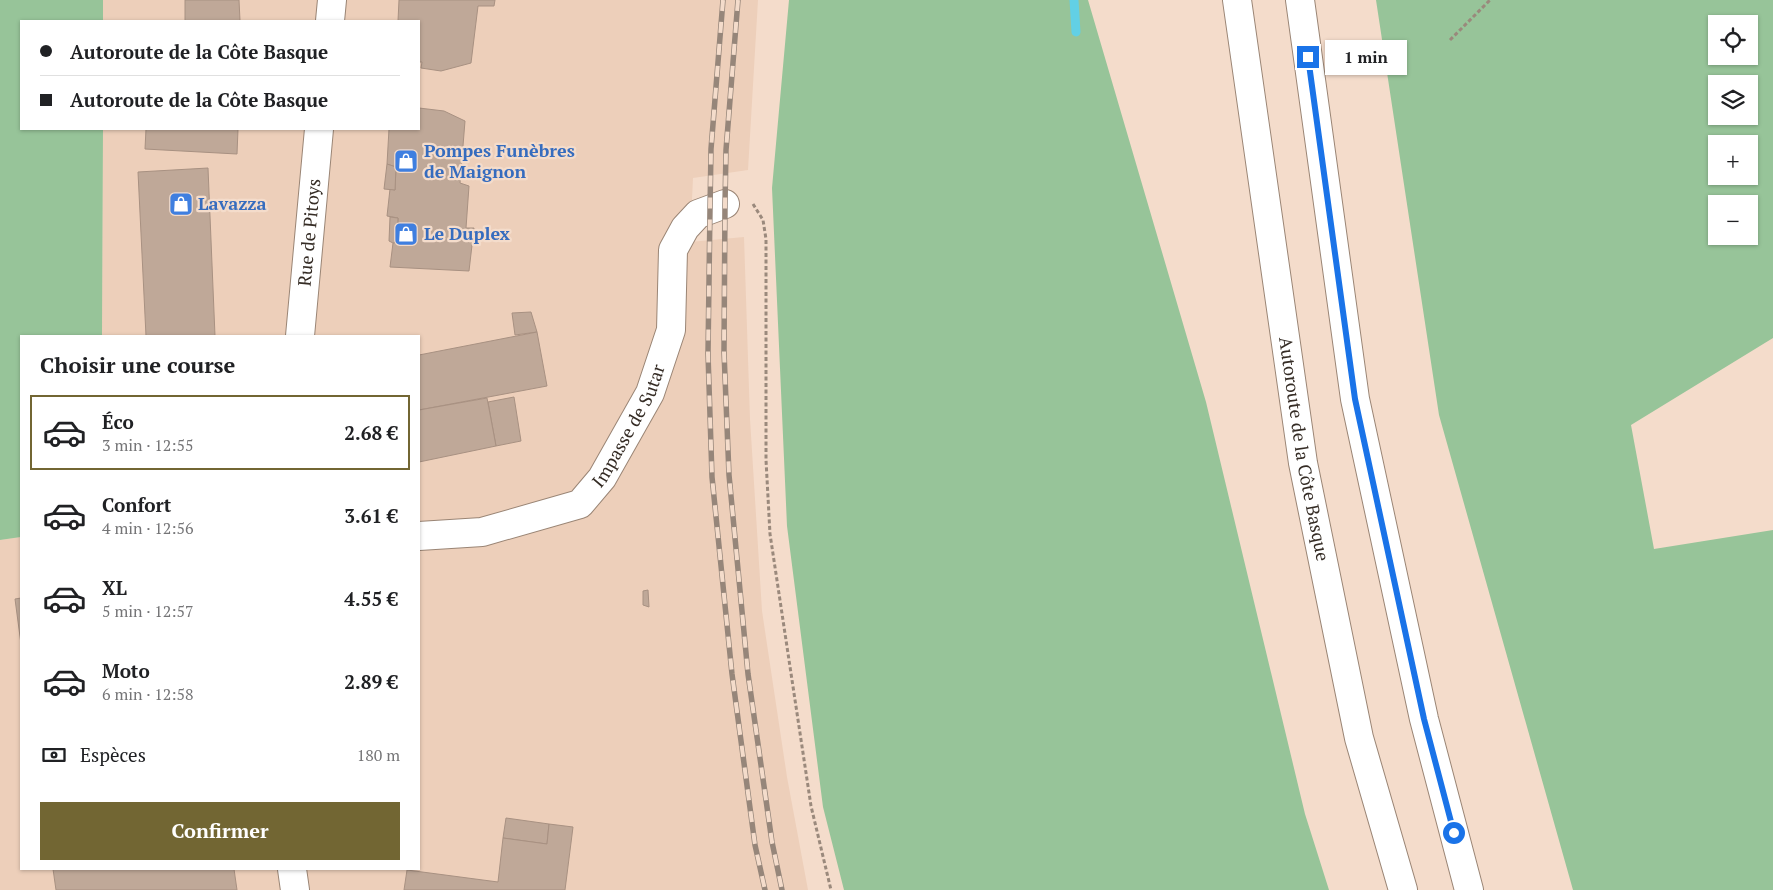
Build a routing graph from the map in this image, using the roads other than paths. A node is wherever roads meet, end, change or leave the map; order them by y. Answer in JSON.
{"nodes":[{"id":1,"x":332,"y":0,"type":"edge"},
{"id":2,"x":1237,"y":0,"type":"edge"},
{"id":3,"x":1300,"y":0,"type":"edge"},
{"id":4,"x":330,"y":20,"type":"edge"},
{"id":5,"x":320,"y":130,"type":"edge"},
{"id":6,"x":725,"y":204,"type":"road end"},
{"id":7,"x":300,"y":335,"type":"edge"},
{"id":8,"x":420,"y":536,"type":"edge"},
{"id":9,"x":292,"y":870,"type":"edge"},
{"id":10,"x":295,"y":890,"type":"edge"},
{"id":11,"x":1402,"y":890,"type":"edge"},
{"id":12,"x":1469,"y":890,"type":"edge"}],
"edges":[{"from":1,"to":4,"type":"main road"},
{"from":2,"to":11,"type":"main road","name":"Autoroute de la Côte Basque"},
{"from":3,"to":12,"type":"main road"},
{"from":5,"to":7,"type":"main road","name":"Rue de Pitoys"},
{"from":6,"to":8,"type":"main road","name":"Impasse de Sutar"},
{"from":9,"to":10,"type":"main road"}]}
